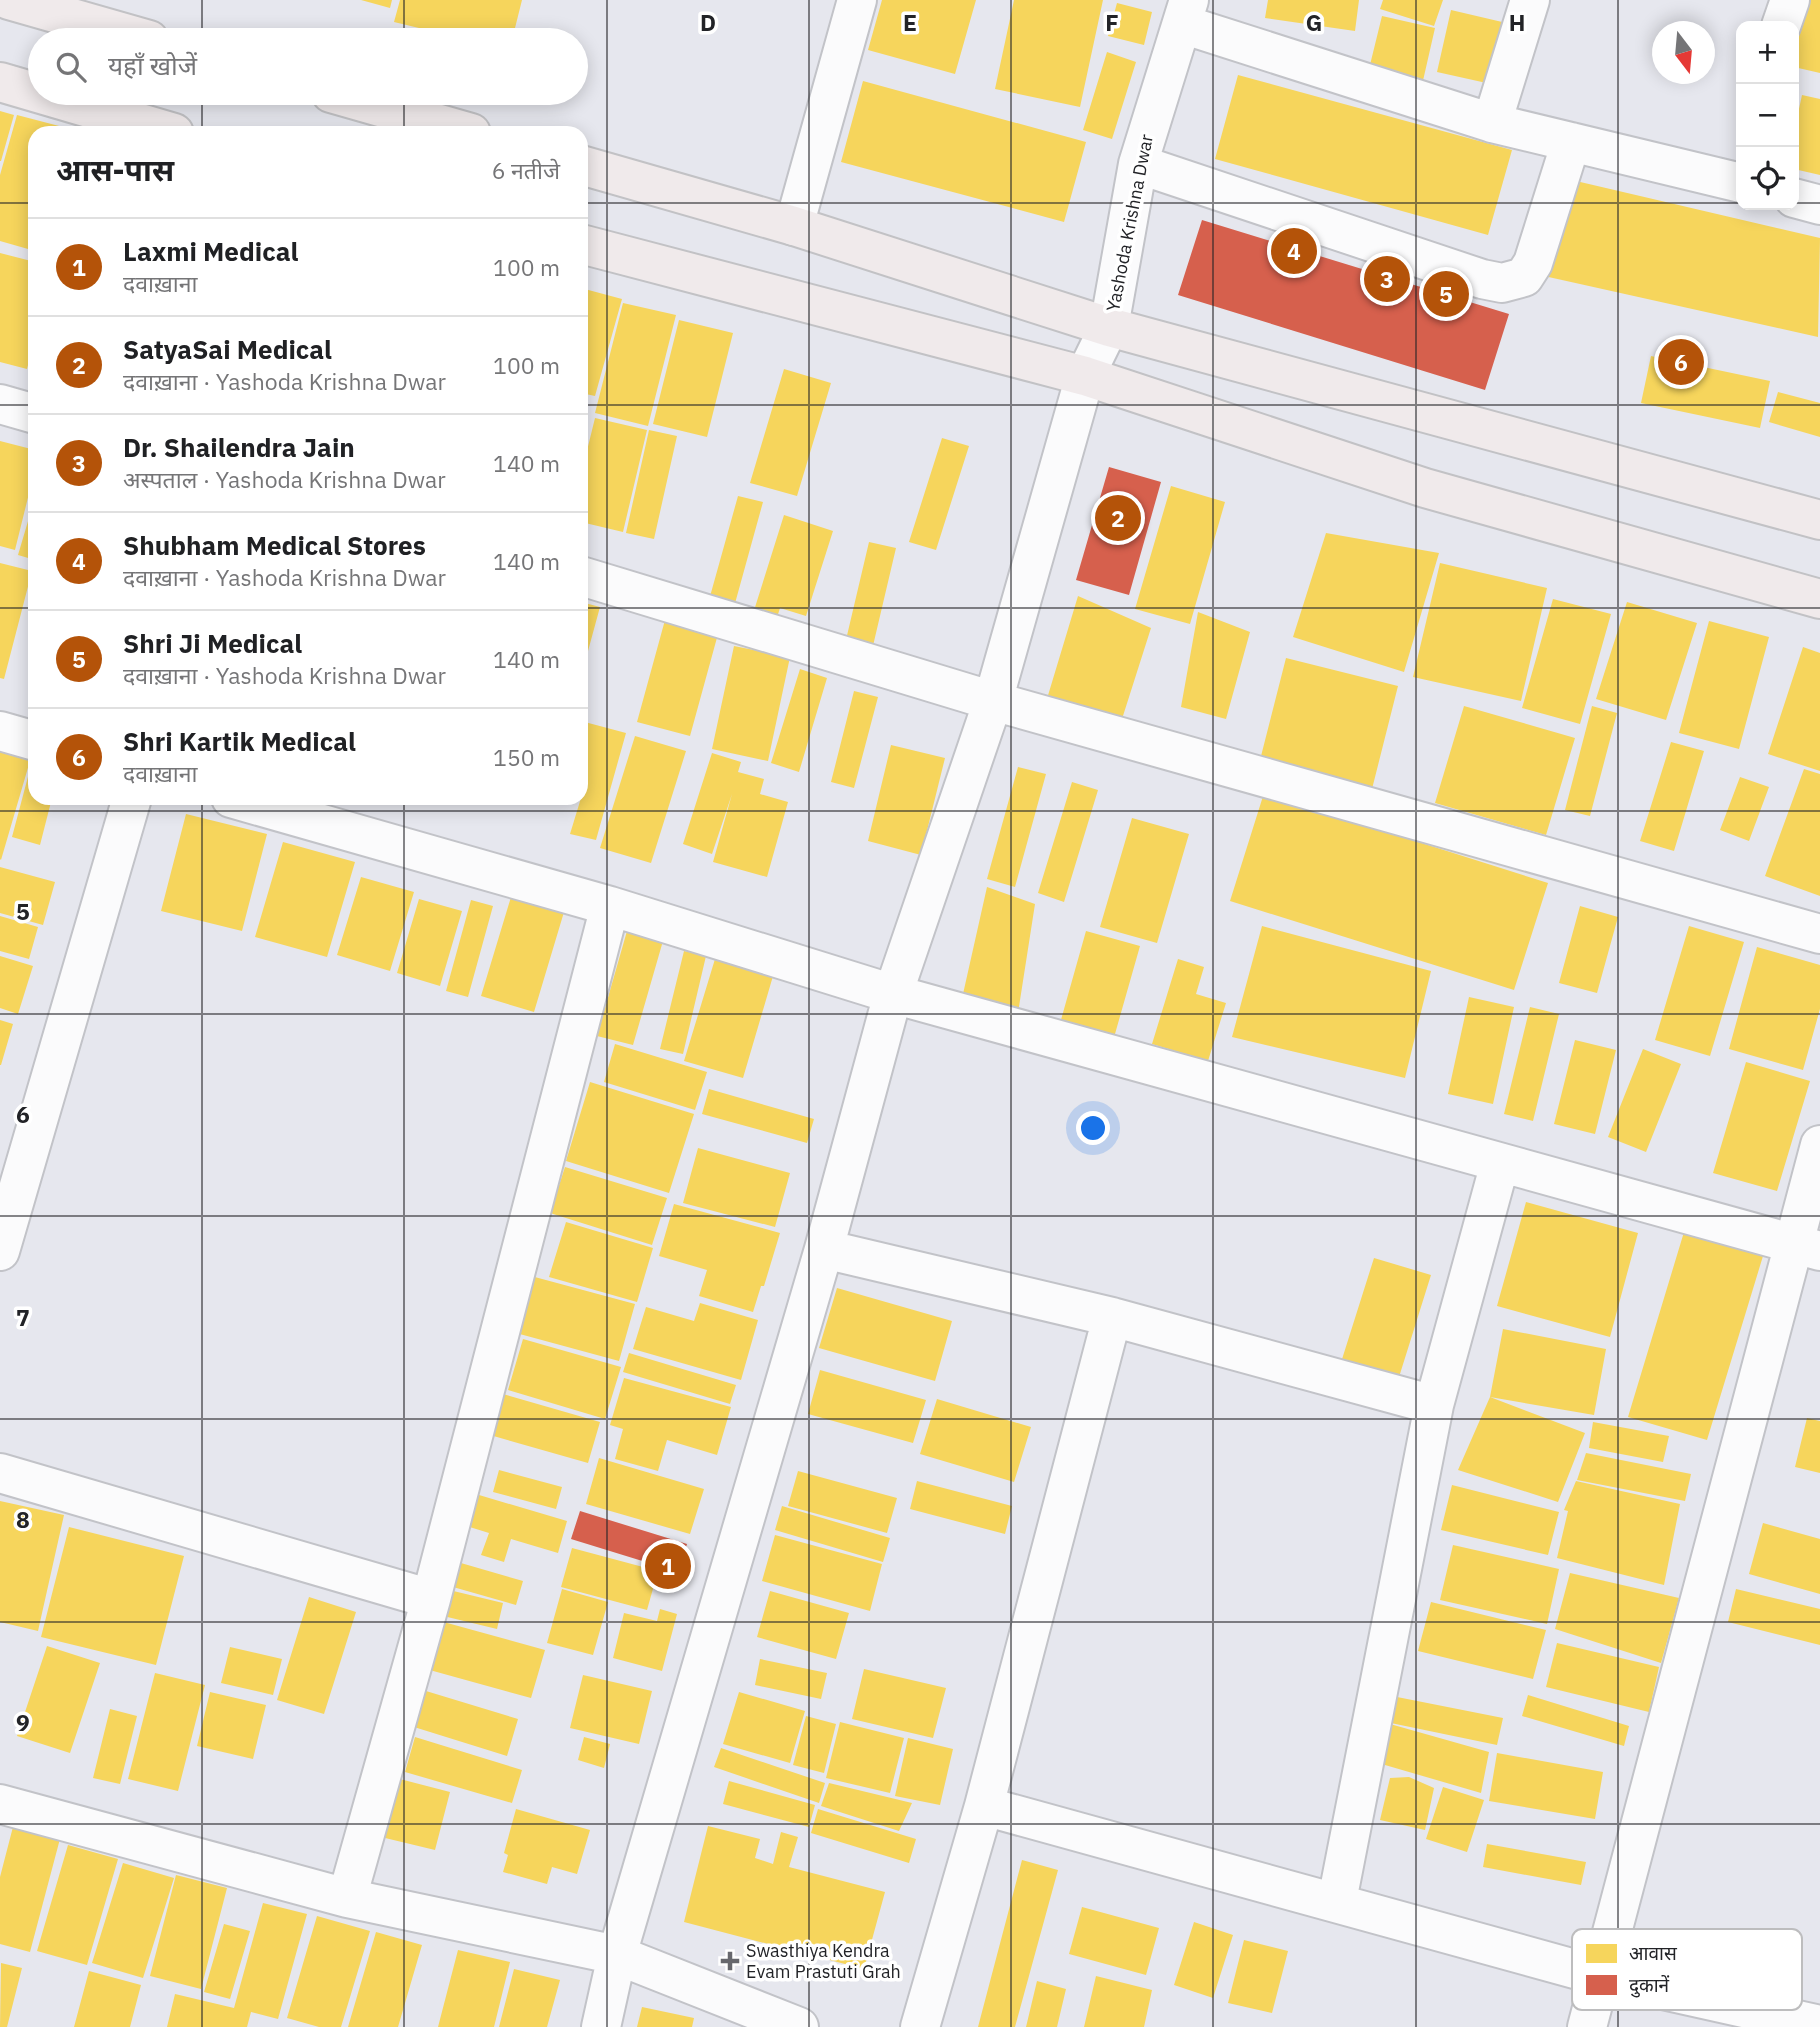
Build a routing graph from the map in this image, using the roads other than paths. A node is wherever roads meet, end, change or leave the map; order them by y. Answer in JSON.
{"nodes":[{"id":1,"x":9,"y":0,"type":"edge"},
{"id":2,"x":856,"y":0,"type":"edge"},
{"id":3,"x":1530,"y":0,"type":"edge"},
{"id":4,"x":1790,"y":0,"type":"edge"},
{"id":5,"x":1185,"y":12,"type":"edge"},
{"id":6,"x":1784,"y":21,"type":"edge"},
{"id":7,"x":107,"y":28,"type":"edge"},
{"id":8,"x":0,"y":82,"type":"edge"},
{"id":9,"x":28,"y":90,"type":"edge"},
{"id":10,"x":78,"y":105,"type":"edge"},
{"id":11,"x":373,"y":105,"type":"edge"},
{"id":12,"x":1492,"y":123,"type":"junction"},
{"id":13,"x":150,"y":126,"type":"edge"},
{"id":14,"x":446,"y":126,"type":"edge"},
{"id":15,"x":1571,"y":142,"type":"junction"},
{"id":16,"x":1138,"y":164,"type":"junction"},
{"id":17,"x":588,"y":166,"type":"edge"},
{"id":18,"x":1736,"y":172,"type":"edge"},
{"id":19,"x":1799,"y":199,"type":"edge"},
{"id":20,"x":1820,"y":205,"type":"edge"},
{"id":21,"x":794,"y":226,"type":"junction"},
{"id":22,"x":588,"y":246,"type":"edge"},
{"id":23,"x":1109,"y":327,"type":"junction"},
{"id":24,"x":1085,"y":376,"type":"junction"},
{"id":25,"x":0,"y":404,"type":"edge"},
{"id":26,"x":28,"y":412,"type":"edge"},
{"id":27,"x":1820,"y":520,"type":"edge"},
{"id":28,"x":588,"y":578,"type":"edge"},
{"id":29,"x":1820,"y":599,"type":"edge"},
{"id":30,"x":993,"y":701,"type":"junction"},
{"id":31,"x":0,"y":731,"type":"edge"},
{"id":32,"x":28,"y":739,"type":"edge"},
{"id":33,"x":130,"y":805,"type":"edge"},
{"id":34,"x":256,"y":805,"type":"edge"},
{"id":35,"x":610,"y":906,"type":"junction"},
{"id":36,"x":1820,"y":934,"type":"edge"},
{"id":37,"x":893,"y":994,"type":"junction"},
{"id":38,"x":1820,"y":1145,"type":"edge"},
{"id":39,"x":1500,"y":1163,"type":"junction"},
{"id":40,"x":1806,"y":1247,"type":"edge"},
{"id":41,"x":824,"y":1249,"type":"junction"},
{"id":42,"x":0,"y":1251,"type":"edge"},
{"id":43,"x":1112,"y":1317,"type":"junction"},
{"id":44,"x":1434,"y":1405,"type":"junction"},
{"id":45,"x":0,"y":1473,"type":"edge"},
{"id":46,"x":431,"y":1599,"type":"junction"},
{"id":47,"x":0,"y":1804,"type":"edge"},
{"id":48,"x":984,"y":1806,"type":"junction"},
{"id":49,"x":347,"y":1898,"type":"junction"},
{"id":50,"x":1337,"y":1901,"type":"junction"},
{"id":51,"x":1613,"y":1929,"type":"edge"},
{"id":52,"x":617,"y":1955,"type":"junction"},
{"id":53,"x":1572,"y":1968,"type":"edge"},
{"id":54,"x":1591,"y":2010,"type":"edge"},
{"id":55,"x":1753,"y":2010,"type":"edge"},
{"id":56,"x":1820,"y":2025,"type":"edge"},
{"id":57,"x":601,"y":2027,"type":"edge"},
{"id":58,"x":799,"y":2027,"type":"edge"},
{"id":59,"x":920,"y":2027,"type":"edge"},
{"id":60,"x":1587,"y":2027,"type":"edge"}],
"edges":[{"from":1,"to":7,"type":"main road"},
{"from":2,"to":21,"type":"street"},
{"from":3,"to":12,"type":"street"},
{"from":4,"to":6,"type":"street"},
{"from":5,"to":12,"type":"street"},
{"from":5,"to":16,"type":"street","name":"Yashoda Krishna Dwar"},
{"from":8,"to":9,"type":"main road"},
{"from":10,"to":13,"type":"main road"},
{"from":11,"to":14,"type":"main road"},
{"from":12,"to":15,"type":"street"},
{"from":15,"to":16,"type":"street"},
{"from":15,"to":18,"type":"street"},
{"from":16,"to":23,"type":"street","name":"Yashoda Krishna Dwar"},
{"from":17,"to":21,"type":"main road"},
{"from":19,"to":20,"type":"street"},
{"from":21,"to":23,"type":"main road"},
{"from":22,"to":24,"type":"main road"},
{"from":23,"to":24,"type":"street","name":"Yashoda Krishna Dwar"},
{"from":23,"to":27,"type":"main road"},
{"from":24,"to":29,"type":"main road"},
{"from":24,"to":30,"type":"street","name":"Yashoda Krishna Dwar"},
{"from":25,"to":26,"type":"street"},
{"from":28,"to":30,"type":"street"},
{"from":30,"to":36,"type":"street"},
{"from":30,"to":37,"type":"street","name":"Yashoda Krishna Dwar"},
{"from":31,"to":32,"type":"street"},
{"from":33,"to":42,"type":"street"},
{"from":34,"to":35,"type":"street"},
{"from":35,"to":37,"type":"street"},
{"from":35,"to":46,"type":"street"},
{"from":37,"to":39,"type":"street"},
{"from":37,"to":41,"type":"street","name":"Yashoda Krishna Dwar"},
{"from":38,"to":40,"type":"street"},
{"from":39,"to":40,"type":"street"},
{"from":39,"to":44,"type":"street"},
{"from":40,"to":51,"type":"street"},
{"from":41,"to":43,"type":"street"},
{"from":41,"to":52,"type":"street","name":"Yashoda Krishna Dwar"},
{"from":43,"to":44,"type":"street"},
{"from":43,"to":48,"type":"street"},
{"from":44,"to":50,"type":"street"},
{"from":45,"to":46,"type":"street"},
{"from":46,"to":49,"type":"street"},
{"from":47,"to":49,"type":"street"},
{"from":48,"to":50,"type":"street"},
{"from":48,"to":59,"type":"street"},
{"from":49,"to":52,"type":"street"},
{"from":50,"to":53,"type":"street"},
{"from":52,"to":57,"type":"street","name":"Yashoda Krishna Dwar"},
{"from":52,"to":58,"type":"street"},
{"from":54,"to":60,"type":"street"},
{"from":55,"to":56,"type":"street"}]}
